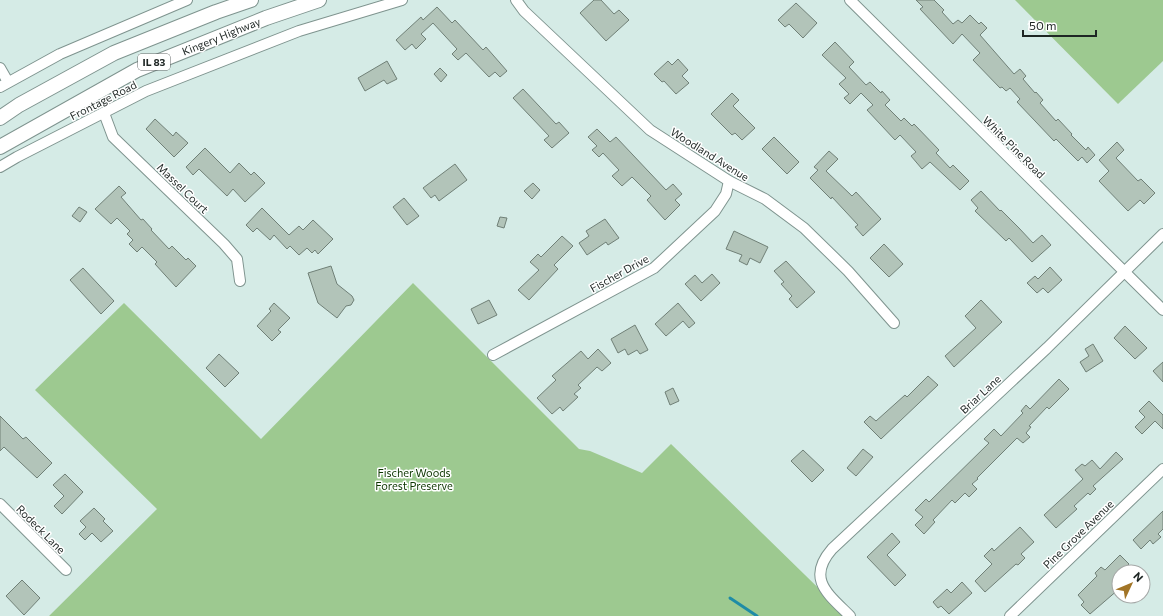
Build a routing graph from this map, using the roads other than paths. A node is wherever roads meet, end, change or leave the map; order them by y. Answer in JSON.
{"nodes":[{"id":1,"x":187,"y":0,"type":"edge"},
{"id":2,"x":250,"y":0,"type":"edge"},
{"id":3,"x":319,"y":0,"type":"edge"},
{"id":4,"x":402,"y":0,"type":"edge"},
{"id":5,"x":516,"y":0,"type":"edge"},
{"id":6,"x":850,"y":0,"type":"edge"},
{"id":7,"x":0,"y":68,"type":"edge"},
{"id":8,"x":4,"y":85,"type":"edge"},
{"id":9,"x":104,"y":112,"type":"junction"},
{"id":10,"x":0,"y":118,"type":"edge"},
{"id":11,"x":0,"y":147,"type":"edge"},
{"id":12,"x":0,"y":168,"type":"edge"},
{"id":13,"x":729,"y":181,"type":"junction"},
{"id":14,"x":1163,"y":234,"type":"edge"},
{"id":15,"x":1124,"y":272,"type":"junction"},
{"id":16,"x":240,"y":281,"type":"dead end"},
{"id":17,"x":1163,"y":310,"type":"edge"},
{"id":18,"x":894,"y":323,"type":"dead end"},
{"id":19,"x":493,"y":355,"type":"dead end"},
{"id":20,"x":1163,"y":469,"type":"edge"},
{"id":21,"x":0,"y":504,"type":"edge"},
{"id":22,"x":66,"y":570,"type":"dead end"},
{"id":23,"x":850,"y":616,"type":"edge"},
{"id":24,"x":1010,"y":616,"type":"edge"}],
"edges":[{"from":1,"to":8,"type":"street"},
{"from":2,"to":10,"type":"highway","name":"Kingery Highway","number":"IL 83"},
{"from":3,"to":11,"type":"highway","name":"Kingery Highway","number":"IL 83"},
{"from":4,"to":9,"type":"street","name":"Frontage Road"},
{"from":5,"to":13,"type":"street","name":"Woodland Avenue"},
{"from":6,"to":15,"type":"street","name":"White Pine Road"},
{"from":7,"to":8,"type":"street"},
{"from":9,"to":12,"type":"street","name":"Frontage Road"},
{"from":9,"to":16,"type":"street","name":"Massel Court"},
{"from":13,"to":18,"type":"street","name":"Woodland Avenue"},
{"from":13,"to":19,"type":"street","name":"Fischer Drive"},
{"from":14,"to":15,"type":"street","name":"Briar Lane"},
{"from":15,"to":17,"type":"street","name":"White Pine Road"},
{"from":15,"to":23,"type":"street","name":"Briar Lane"},
{"from":20,"to":24,"type":"street","name":"Pine Grove Avenue"},
{"from":21,"to":22,"type":"street","name":"Rodeck Lane"}]}
